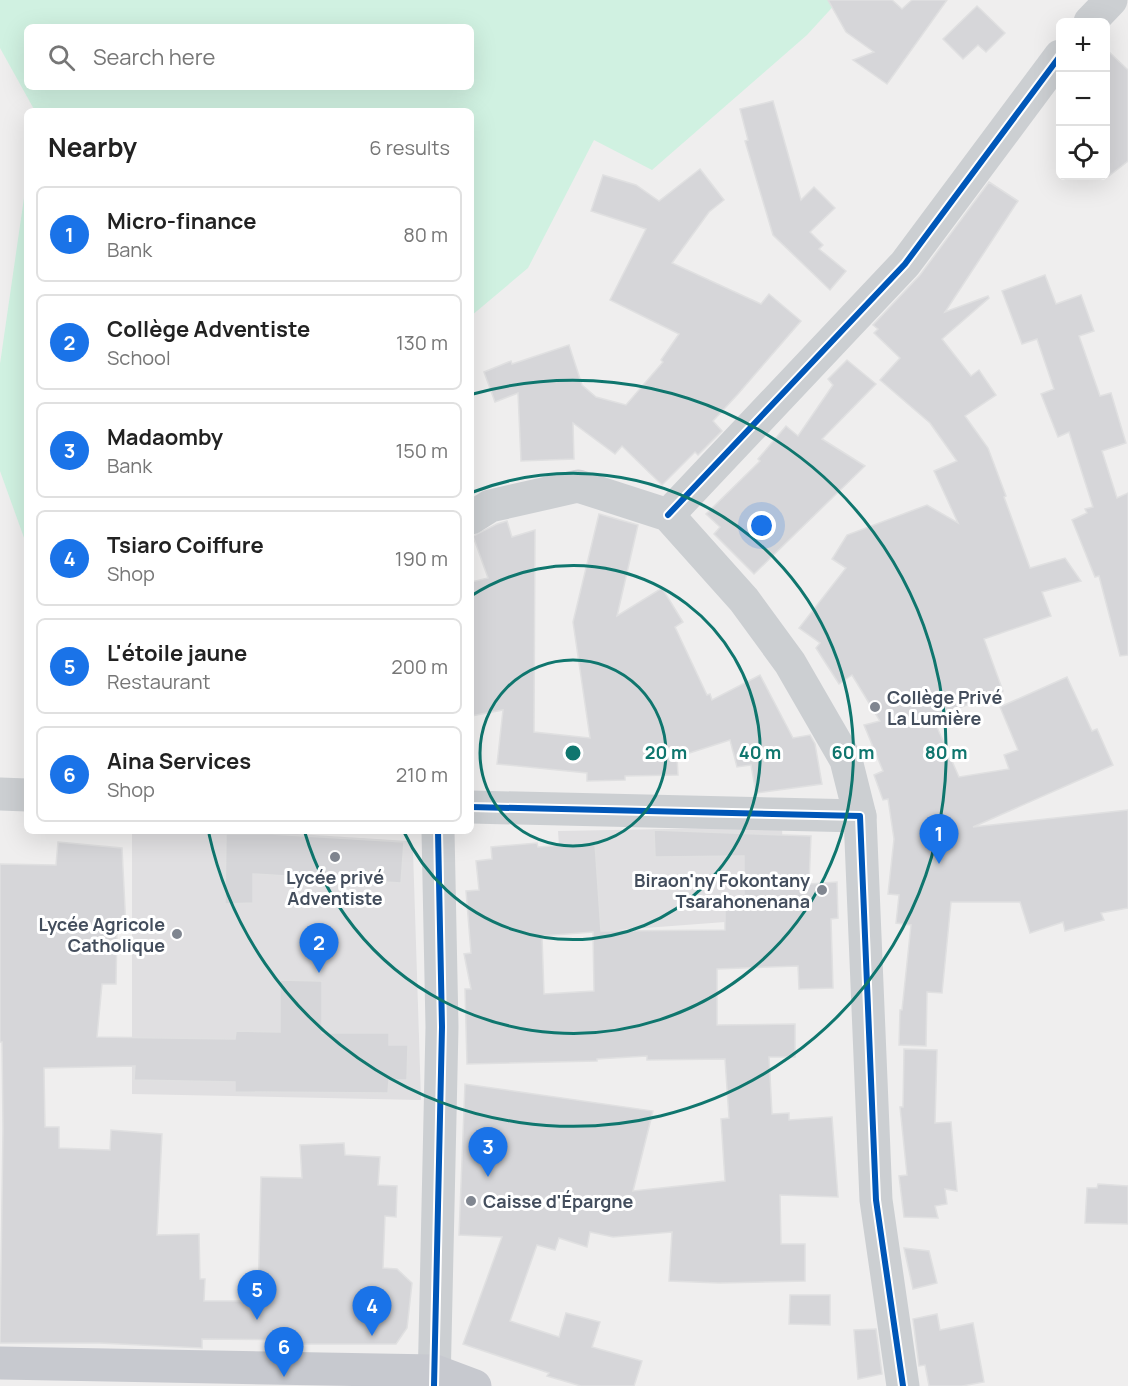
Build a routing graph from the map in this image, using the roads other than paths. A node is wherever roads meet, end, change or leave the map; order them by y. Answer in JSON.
{"nodes":[{"id":1,"x":1111,"y":0,"type":"edge"},
{"id":2,"x":1094,"y":18,"type":"edge"},
{"id":3,"x":1056,"y":61,"type":"edge"},
{"id":4,"x":668,"y":515,"type":"junction"},
{"id":5,"x":474,"y":516,"type":"edge"},
{"id":6,"x":0,"y":794,"type":"edge"},
{"id":7,"x":24,"y":795,"type":"edge"},
{"id":8,"x":474,"y":807,"type":"edge"},
{"id":9,"x":860,"y":816,"type":"junction"},
{"id":10,"x":438,"y":834,"type":"edge"},
{"id":11,"x":0,"y":1363,"type":"edge"},
{"id":12,"x":435,"y":1379,"type":"edge"},
{"id":13,"x":475,"y":1386,"type":"edge"},
{"id":14,"x":903,"y":1386,"type":"edge"}],
"edges":[{"from":1,"to":2,"type":"street"},
{"from":3,"to":4,"type":"street"},
{"from":4,"to":5,"type":"street"},
{"from":4,"to":9,"type":"street"},
{"from":6,"to":7,"type":"street"},
{"from":8,"to":9,"type":"street"},
{"from":9,"to":14,"type":"street"},
{"from":10,"to":12,"type":"street"},
{"from":11,"to":12,"type":"main road"},
{"from":12,"to":13,"type":"main road"}]}
